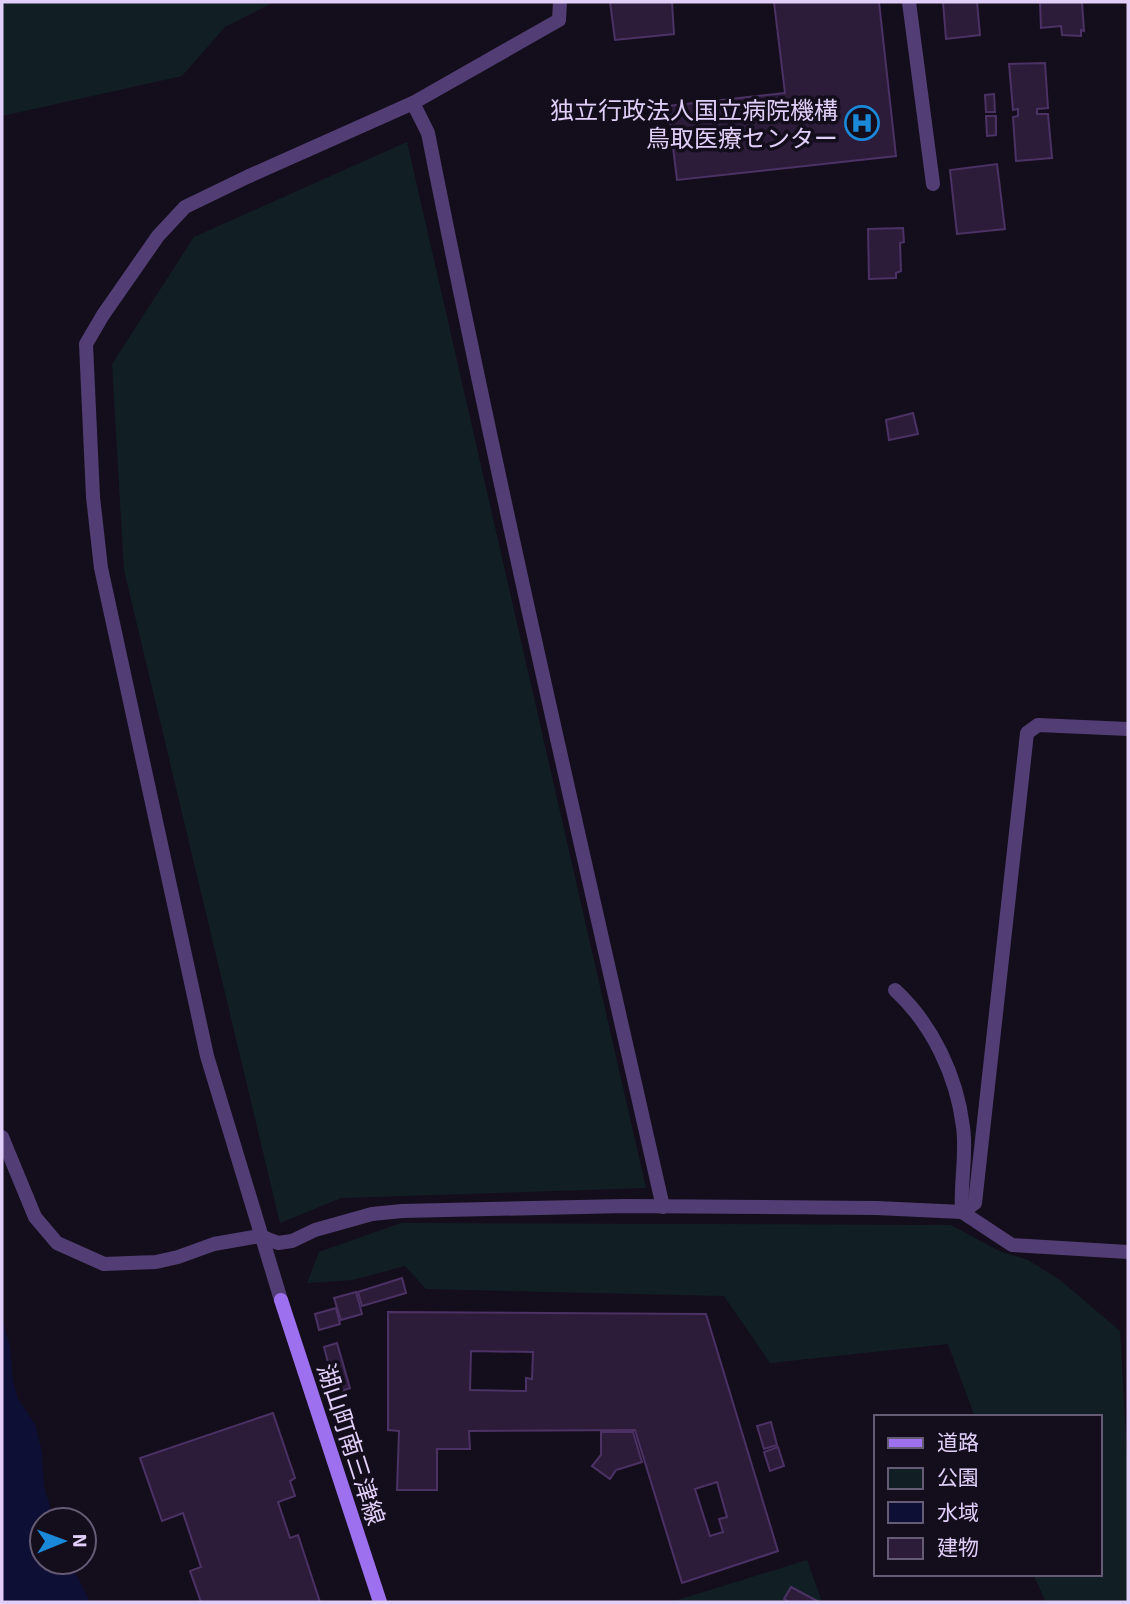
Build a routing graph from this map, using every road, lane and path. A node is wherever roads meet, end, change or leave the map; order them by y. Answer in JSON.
{"nodes":[{"id":1,"x":560,"y":2,"type":"edge"},
{"id":2,"x":909,"y":2,"type":"edge"},
{"id":3,"x":413,"y":103,"type":"junction"},
{"id":4,"x":933,"y":184,"type":"dead end"},
{"id":5,"x":1128,"y":729,"type":"edge"},
{"id":6,"x":895,"y":990,"type":"dead end"},
{"id":7,"x":2,"y":1137,"type":"edge"},
{"id":8,"x":663,"y":1207,"type":"junction"},
{"id":9,"x":962,"y":1212,"type":"junction"},
{"id":10,"x":260,"y":1236,"type":"junction"},
{"id":11,"x":1128,"y":1252,"type":"edge"},
{"id":12,"x":380,"y":1602,"type":"edge"}],
"edges":[{"from":1,"to":3,"type":"street"},
{"from":2,"to":4,"type":"street"},
{"from":3,"to":8,"type":"street"},
{"from":3,"to":10,"type":"street"},
{"from":5,"to":9,"type":"street"},
{"from":6,"to":9,"type":"street"},
{"from":7,"to":10,"type":"street"},
{"from":8,"to":9,"type":"street"},
{"from":8,"to":10,"type":"street"},
{"from":9,"to":11,"type":"street"},
{"from":10,"to":12,"type":"street","name":"湖山町南三津線"}]}
